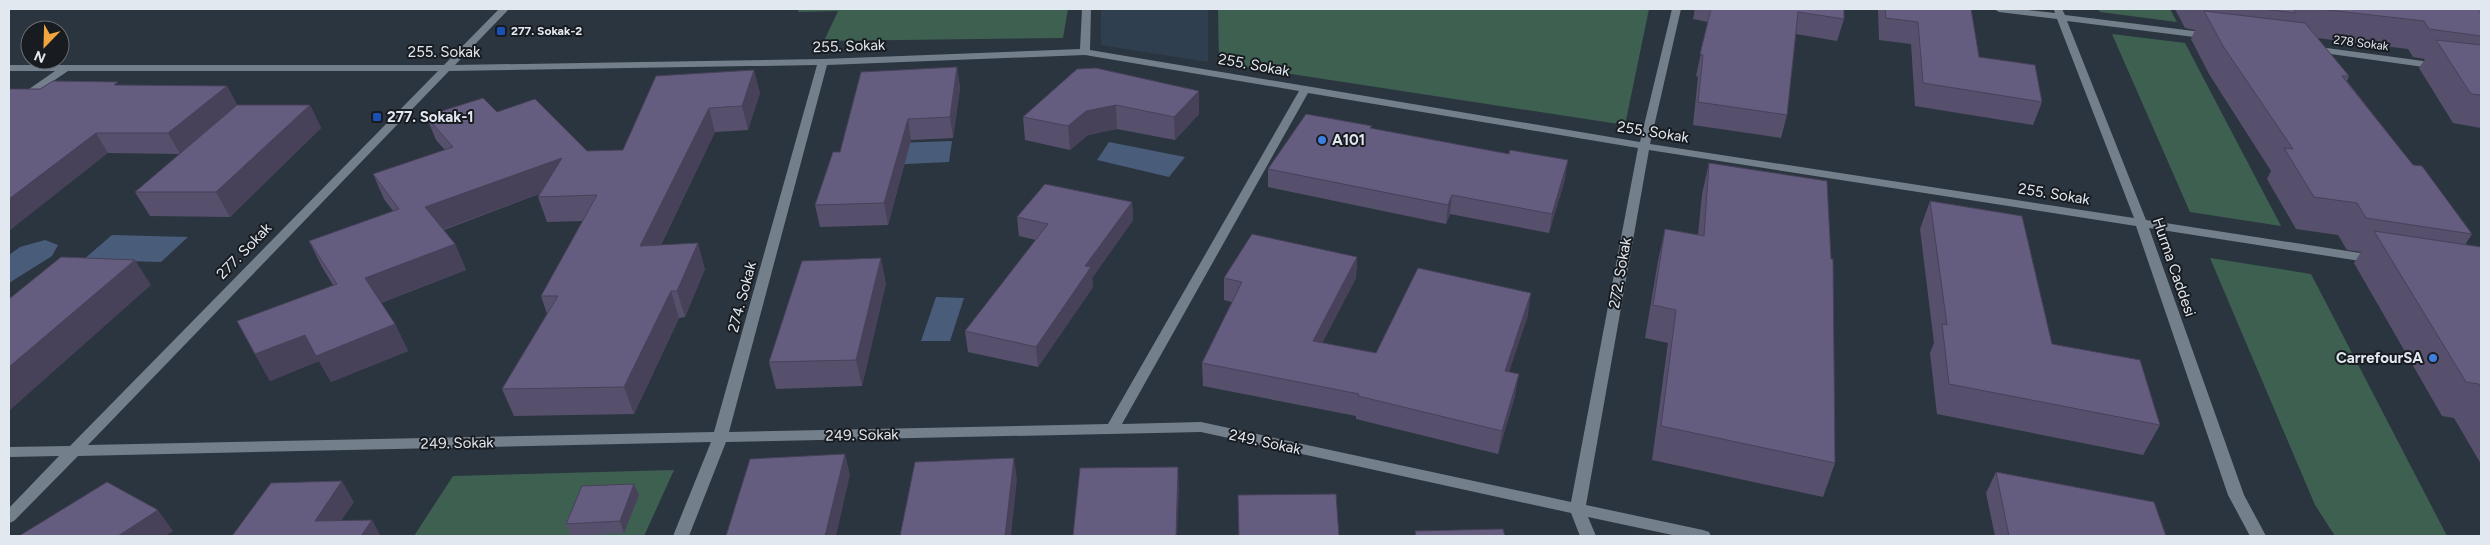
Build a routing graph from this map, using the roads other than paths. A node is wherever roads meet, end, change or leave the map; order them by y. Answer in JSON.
{"nodes":[{"id":1,"x":504,"y":9,"type":"edge"},
{"id":2,"x":1087,"y":9,"type":"edge"},
{"id":3,"x":1677,"y":9,"type":"edge"},
{"id":4,"x":1999,"y":9,"type":"edge"},
{"id":5,"x":2479,"y":9,"type":"edge"},
{"id":6,"x":2481,"y":12,"type":"edge"},
{"id":7,"x":2059,"y":13,"type":"edge"},
{"id":8,"x":2218,"y":37,"type":"edge"},
{"id":9,"x":2306,"y":48,"type":"edge"},
{"id":10,"x":1085,"y":52,"type":"junction"},
{"id":11,"x":823,"y":62,"type":"junction"},
{"id":12,"x":70,"y":67,"type":"edge"},
{"id":13,"x":445,"y":68,"type":"junction"},
{"id":14,"x":2452,"y":68,"type":"edge"},
{"id":15,"x":63,"y":70,"type":"edge"},
{"id":16,"x":1305,"y":89,"type":"junction"},
{"id":17,"x":9,"y":108,"type":"edge"},
{"id":18,"x":1644,"y":146,"type":"junction"},
{"id":19,"x":2141,"y":222,"type":"junction"},
{"id":20,"x":2384,"y":261,"type":"edge"},
{"id":21,"x":1112,"y":429,"type":"junction"},
{"id":22,"x":720,"y":438,"type":"junction"},
{"id":23,"x":71,"y":451,"type":"junction"},
{"id":24,"x":9,"y":452,"type":"edge"},
{"id":25,"x":1577,"y":510,"type":"junction"},
{"id":26,"x":9,"y":517,"type":"edge"},
{"id":27,"x":681,"y":536,"type":"edge"},
{"id":28,"x":1588,"y":536,"type":"edge"},
{"id":29,"x":1703,"y":536,"type":"edge"},
{"id":30,"x":2258,"y":536,"type":"edge"}],
"edges":[{"from":1,"to":13,"type":"street","name":"277. Sokak"},
{"from":2,"to":10,"type":"street"},
{"from":3,"to":18,"type":"street","name":"272. Sokak"},
{"from":4,"to":7,"type":"street"},
{"from":5,"to":6,"type":"street"},
{"from":7,"to":8,"type":"street"},
{"from":7,"to":19,"type":"street","name":"Hurma Caddesi"},
{"from":9,"to":14,"type":"street","name":"278 Sokak"},
{"from":10,"to":11,"type":"street","name":"255. Sokak"},
{"from":10,"to":16,"type":"street","name":"255. Sokak"},
{"from":11,"to":13,"type":"street","name":"255. Sokak"},
{"from":11,"to":22,"type":"street","name":"274. Sokak"},
{"from":12,"to":13,"type":"street","name":"255. Sokak"},
{"from":13,"to":23,"type":"street","name":"277. Sokak"},
{"from":15,"to":17,"type":"street"},
{"from":16,"to":18,"type":"street","name":"255. Sokak"},
{"from":16,"to":21,"type":"street"},
{"from":18,"to":19,"type":"street","name":"255. Sokak"},
{"from":18,"to":25,"type":"street","name":"272. Sokak"},
{"from":19,"to":20,"type":"street","name":"255. Sokak"},
{"from":19,"to":30,"type":"street","name":"Hurma Caddesi"},
{"from":21,"to":22,"type":"street","name":"249. Sokak"},
{"from":21,"to":25,"type":"street","name":"249. Sokak"},
{"from":22,"to":23,"type":"street","name":"249. Sokak"},
{"from":22,"to":27,"type":"street","name":"274. Sokak"},
{"from":23,"to":24,"type":"street","name":"249. Sokak"},
{"from":23,"to":26,"type":"street","name":"277. Sokak"},
{"from":25,"to":28,"type":"street"},
{"from":25,"to":29,"type":"street","name":"249. Sokak"}]}
